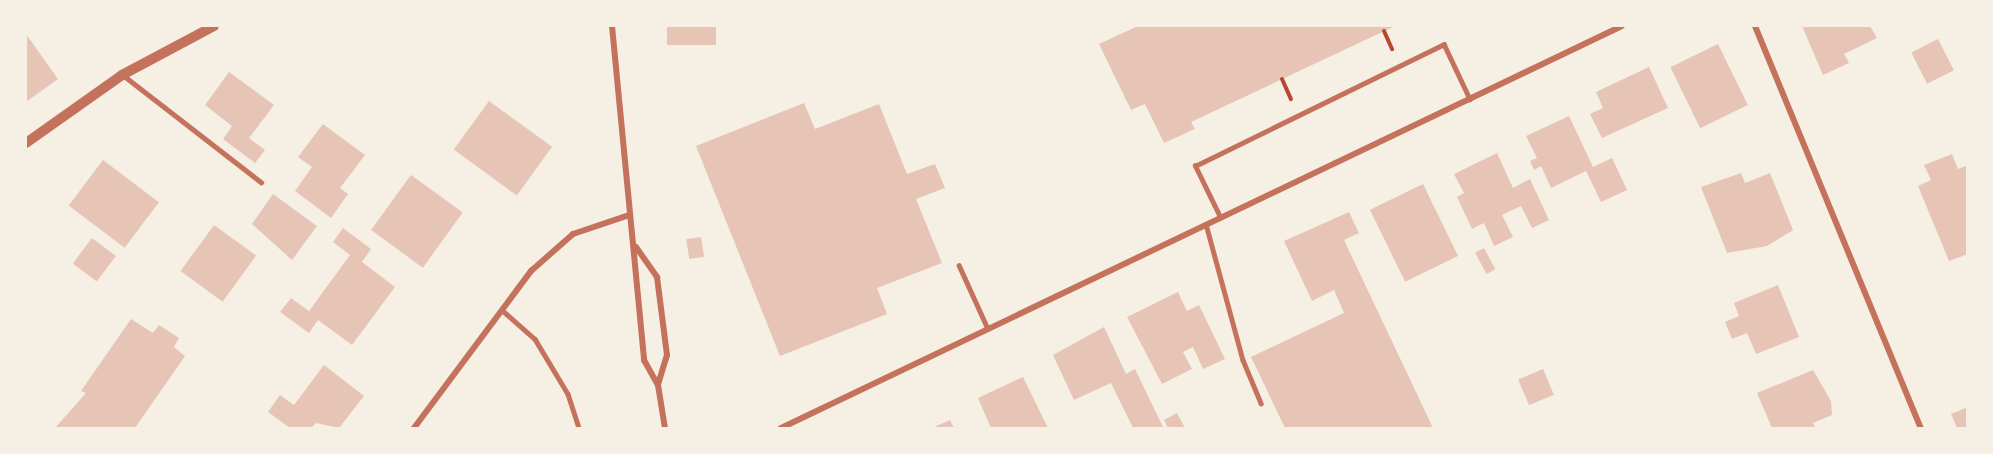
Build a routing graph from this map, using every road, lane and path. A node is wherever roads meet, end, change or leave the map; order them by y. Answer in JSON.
{"nodes":[{"id":1,"x":214,"y":26,"type":"edge"},
{"id":2,"x":612,"y":26,"type":"edge"},
{"id":3,"x":1622,"y":26,"type":"edge"},
{"id":4,"x":1755,"y":26,"type":"edge"},
{"id":5,"x":1384,"y":31,"type":"dead end"},
{"id":6,"x":1390,"y":46,"type":"dead end"},
{"id":7,"x":122,"y":75,"type":"junction"},
{"id":8,"x":1282,"y":79,"type":"dead end"},
{"id":9,"x":1290,"y":96,"type":"dead end"},
{"id":10,"x":1470,"y":99,"type":"junction"},
{"id":11,"x":26,"y":143,"type":"edge"},
{"id":12,"x":261,"y":182,"type":"dead end"},
{"id":13,"x":629,"y":215,"type":"junction"},
{"id":14,"x":1220,"y":217,"type":"junction"},
{"id":15,"x":1206,"y":224,"type":"junction"},
{"id":16,"x":636,"y":246,"type":"junction"},
{"id":17,"x":959,"y":265,"type":"dead end"},
{"id":18,"x":502,"y":310,"type":"junction"},
{"id":19,"x":988,"y":329,"type":"junction"},
{"id":20,"x":658,"y":385,"type":"junction"},
{"id":21,"x":1261,"y":403,"type":"dead end"},
{"id":22,"x":414,"y":429,"type":"edge"},
{"id":23,"x":579,"y":429,"type":"edge"},
{"id":24,"x":664,"y":429,"type":"edge"},
{"id":25,"x":781,"y":429,"type":"edge"},
{"id":26,"x":1921,"y":429,"type":"edge"}],
"edges":[{"from":1,"to":7,"type":"street"},
{"from":2,"to":13,"type":"street"},
{"from":3,"to":10,"type":"street"},
{"from":4,"to":26,"type":"street"},
{"from":5,"to":6,"type":"path"},
{"from":7,"to":11,"type":"street"},
{"from":7,"to":12,"type":"lane"},
{"from":8,"to":9,"type":"path"},
{"from":10,"to":14,"type":"street"},
{"from":10,"to":14,"type":"lane"},
{"from":13,"to":16,"type":"street"},
{"from":13,"to":18,"type":"street"},
{"from":14,"to":15,"type":"street"},
{"from":15,"to":19,"type":"street"},
{"from":15,"to":21,"type":"lane"},
{"from":16,"to":20,"type":"street"},
{"from":16,"to":20,"type":"street"},
{"from":17,"to":19,"type":"lane"},
{"from":18,"to":22,"type":"street"},
{"from":18,"to":23,"type":"lane"},
{"from":19,"to":25,"type":"street"},
{"from":20,"to":24,"type":"street"}]}
